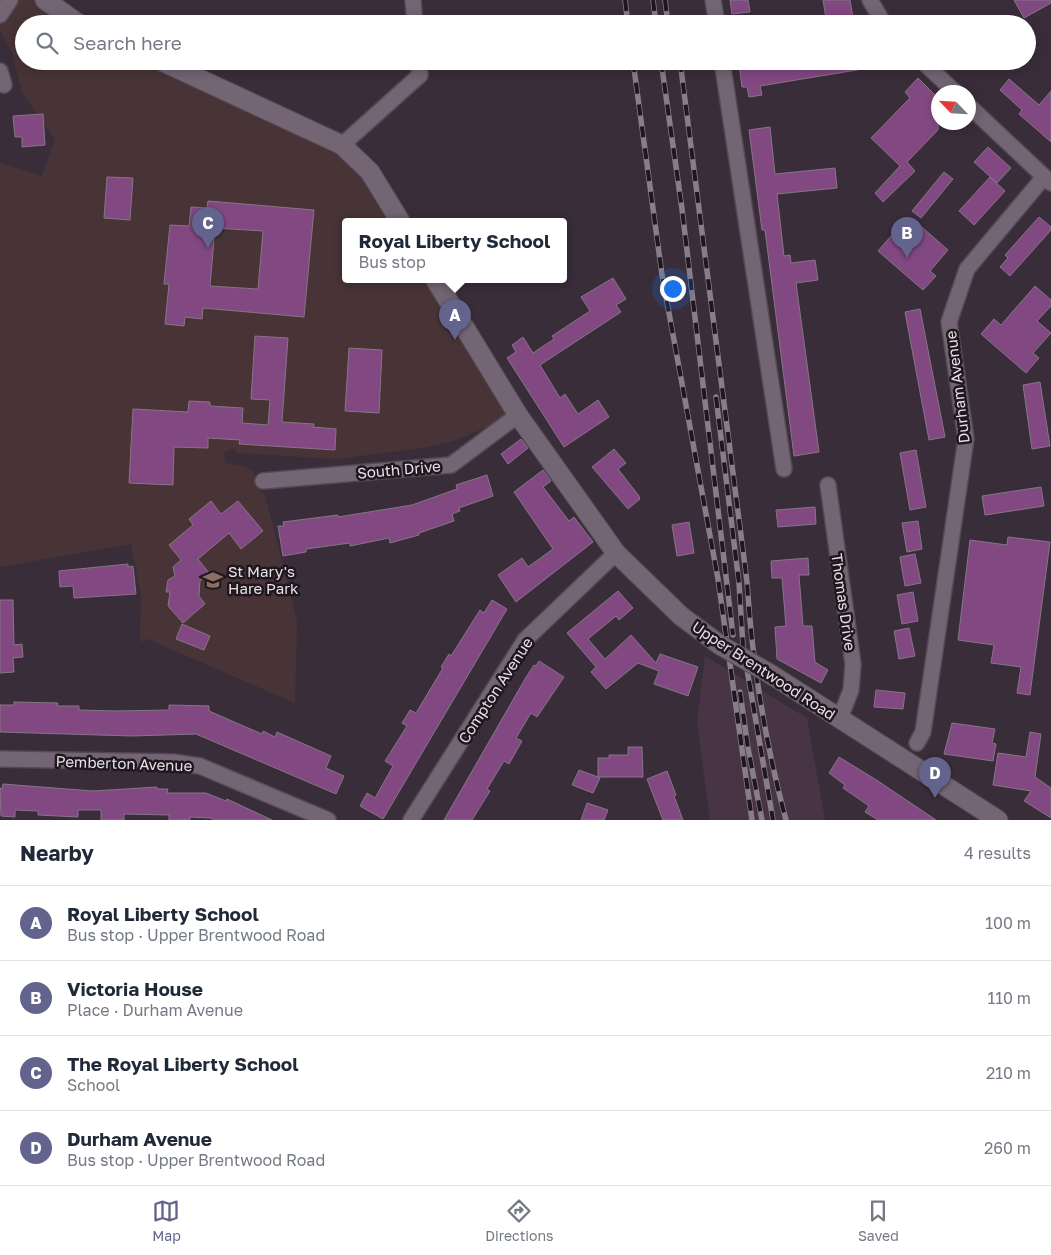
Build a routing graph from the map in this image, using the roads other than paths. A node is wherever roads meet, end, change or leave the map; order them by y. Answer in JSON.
{"nodes":[{"id":1,"x":10,"y":0,"type":"edge"},
{"id":2,"x":45,"y":0,"type":"edge"},
{"id":3,"x":413,"y":0,"type":"edge"},
{"id":4,"x":713,"y":0,"type":"edge"},
{"id":5,"x":870,"y":0,"type":"edge"},
{"id":6,"x":0,"y":15,"type":"edge"},
{"id":7,"x":66,"y":15,"type":"edge"},
{"id":8,"x":414,"y":15,"type":"edge"},
{"id":9,"x":716,"y":15,"type":"edge"},
{"id":10,"x":879,"y":15,"type":"edge"},
{"id":11,"x":181,"y":70,"type":"edge"},
{"id":12,"x":419,"y":70,"type":"edge"},
{"id":13,"x":723,"y":70,"type":"edge"},
{"id":14,"x":932,"y":70,"type":"edge"},
{"id":15,"x":948,"y":85,"type":"edge"},
{"id":16,"x":976,"y":113,"type":"edge"},
{"id":17,"x":342,"y":144,"type":"junction"},
{"id":18,"x":1048,"y":180,"type":"edge"},
{"id":19,"x":398,"y":218,"type":"edge"},
{"id":20,"x":437,"y":283,"type":"edge"},
{"id":21,"x":518,"y":415,"type":"junction"},
{"id":22,"x":784,"y":470,"type":"dead end"},
{"id":23,"x":263,"y":481,"type":"dead end"},
{"id":24,"x":828,"y":485,"type":"dead end"},
{"id":25,"x":616,"y":553,"type":"junction"},
{"id":26,"x":840,"y":718,"type":"junction"},
{"id":27,"x":918,"y":743,"type":"dead end"},
{"id":28,"x":0,"y":759,"type":"edge"},
{"id":29,"x":328,"y":820,"type":"edge"},
{"id":30,"x":411,"y":820,"type":"edge"},
{"id":31,"x":998,"y":820,"type":"edge"}],
"edges":[{"from":1,"to":6,"type":"street"},
{"from":2,"to":7,"type":"street"},
{"from":3,"to":8,"type":"street"},
{"from":4,"to":9,"type":"street"},
{"from":5,"to":10,"type":"street"},
{"from":11,"to":17,"type":"street"},
{"from":12,"to":17,"type":"street"},
{"from":13,"to":22,"type":"street"},
{"from":14,"to":15,"type":"street"},
{"from":16,"to":18,"type":"street"},
{"from":17,"to":19,"type":"street"},
{"from":18,"to":27,"type":"street","name":"Durham Avenue"},
{"from":20,"to":21,"type":"street","name":"Upper Brentwood Road"},
{"from":21,"to":23,"type":"street","name":"South Drive"},
{"from":21,"to":25,"type":"street","name":"Upper Brentwood Road"},
{"from":24,"to":26,"type":"street","name":"Thomas Drive"},
{"from":25,"to":26,"type":"street","name":"Upper Brentwood Road","bridge":true},
{"from":25,"to":30,"type":"street","name":"Compton Avenue"},
{"from":26,"to":31,"type":"street","name":"Upper Brentwood Road"},
{"from":28,"to":29,"type":"street","name":"Pemberton Avenue"}]}
